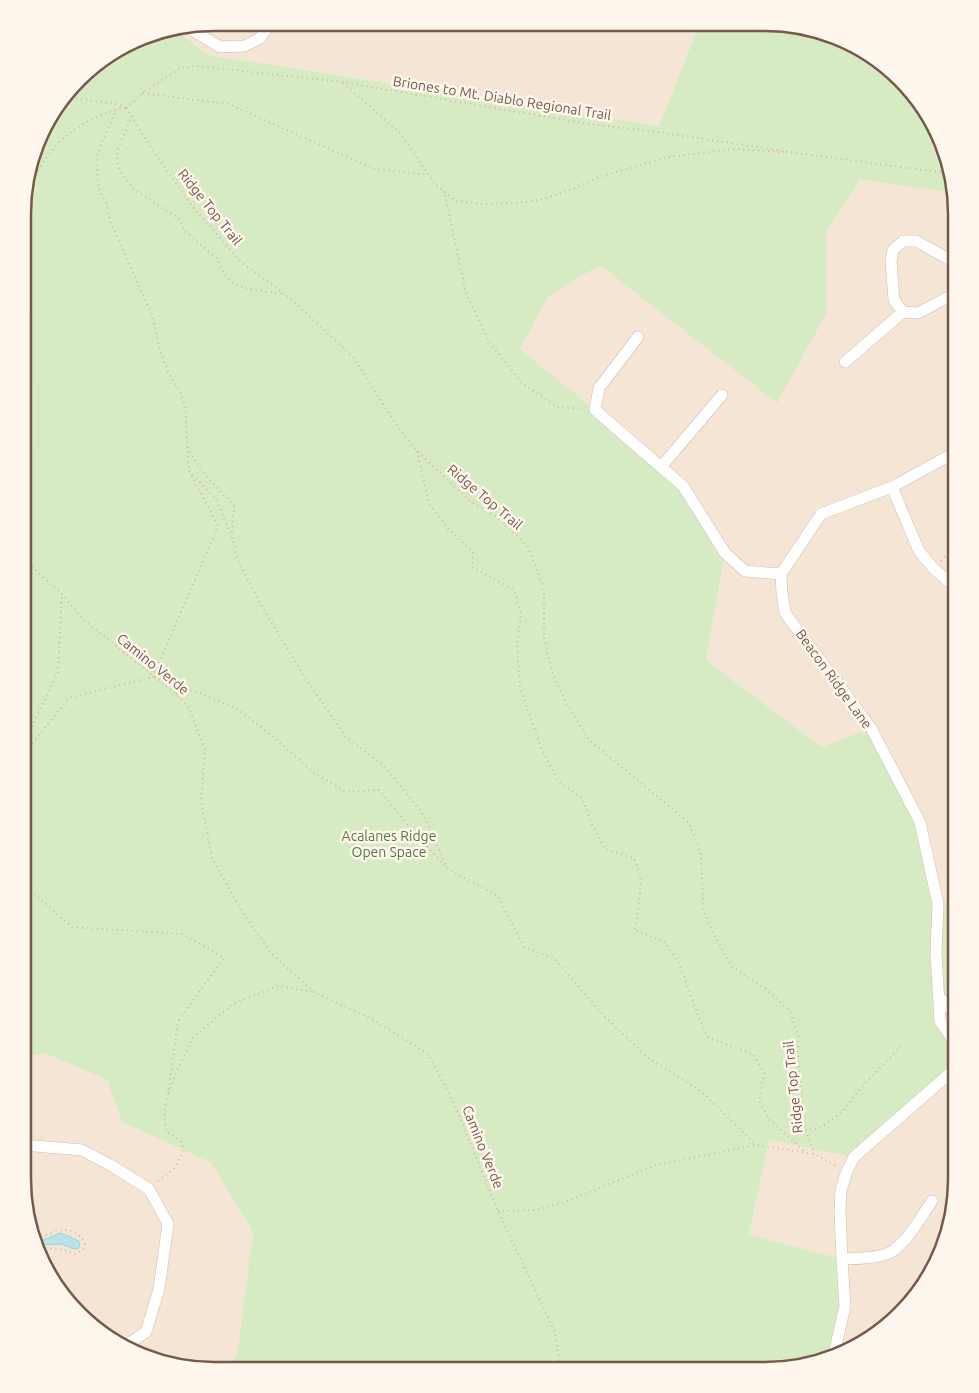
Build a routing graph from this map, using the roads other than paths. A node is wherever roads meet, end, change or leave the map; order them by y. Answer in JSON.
{"nodes":[{"id":1,"x":265,"y":31,"type":"edge"},
{"id":2,"x":197,"y":33,"type":"edge"},
{"id":3,"x":948,"y":259,"type":"edge"},
{"id":4,"x":948,"y":297,"type":"edge"},
{"id":5,"x":903,"y":312,"type":"junction"},
{"id":6,"x":638,"y":338,"type":"dead end"},
{"id":7,"x":845,"y":362,"type":"dead end"},
{"id":8,"x":722,"y":395,"type":"dead end"},
{"id":9,"x":948,"y":456,"type":"edge"},
{"id":10,"x":661,"y":467,"type":"junction"},
{"id":11,"x":892,"y":487,"type":"junction"},
{"id":12,"x":781,"y":574,"type":"junction"},
{"id":13,"x":948,"y":581,"type":"edge"},
{"id":14,"x":938,"y":996,"type":"junction"},
{"id":15,"x":948,"y":1007,"type":"edge"},
{"id":16,"x":948,"y":1032,"type":"edge"},
{"id":17,"x":948,"y":1075,"type":"edge"},
{"id":18,"x":31,"y":1146,"type":"edge"},
{"id":19,"x":932,"y":1200,"type":"dead end"},
{"id":20,"x":842,"y":1259,"type":"junction"},
{"id":21,"x":131,"y":1342,"type":"edge"},
{"id":22,"x":835,"y":1348,"type":"edge"}],
"edges":[{"from":1,"to":2,"type":"street"},
{"from":3,"to":5,"type":"street"},
{"from":4,"to":5,"type":"street"},
{"from":5,"to":7,"type":"street"},
{"from":6,"to":10,"type":"street"},
{"from":8,"to":10,"type":"street"},
{"from":9,"to":11,"type":"street"},
{"from":10,"to":12,"type":"street"},
{"from":11,"to":12,"type":"street"},
{"from":11,"to":13,"type":"street"},
{"from":12,"to":14,"type":"street","name":"Beacon Ridge Lane"},
{"from":14,"to":15,"type":"street"},
{"from":14,"to":16,"type":"street","name":"Beacon Ridge Lane"},
{"from":17,"to":20,"type":"street"},
{"from":18,"to":21,"type":"street"},
{"from":19,"to":20,"type":"street"},
{"from":20,"to":22,"type":"street"}]}
